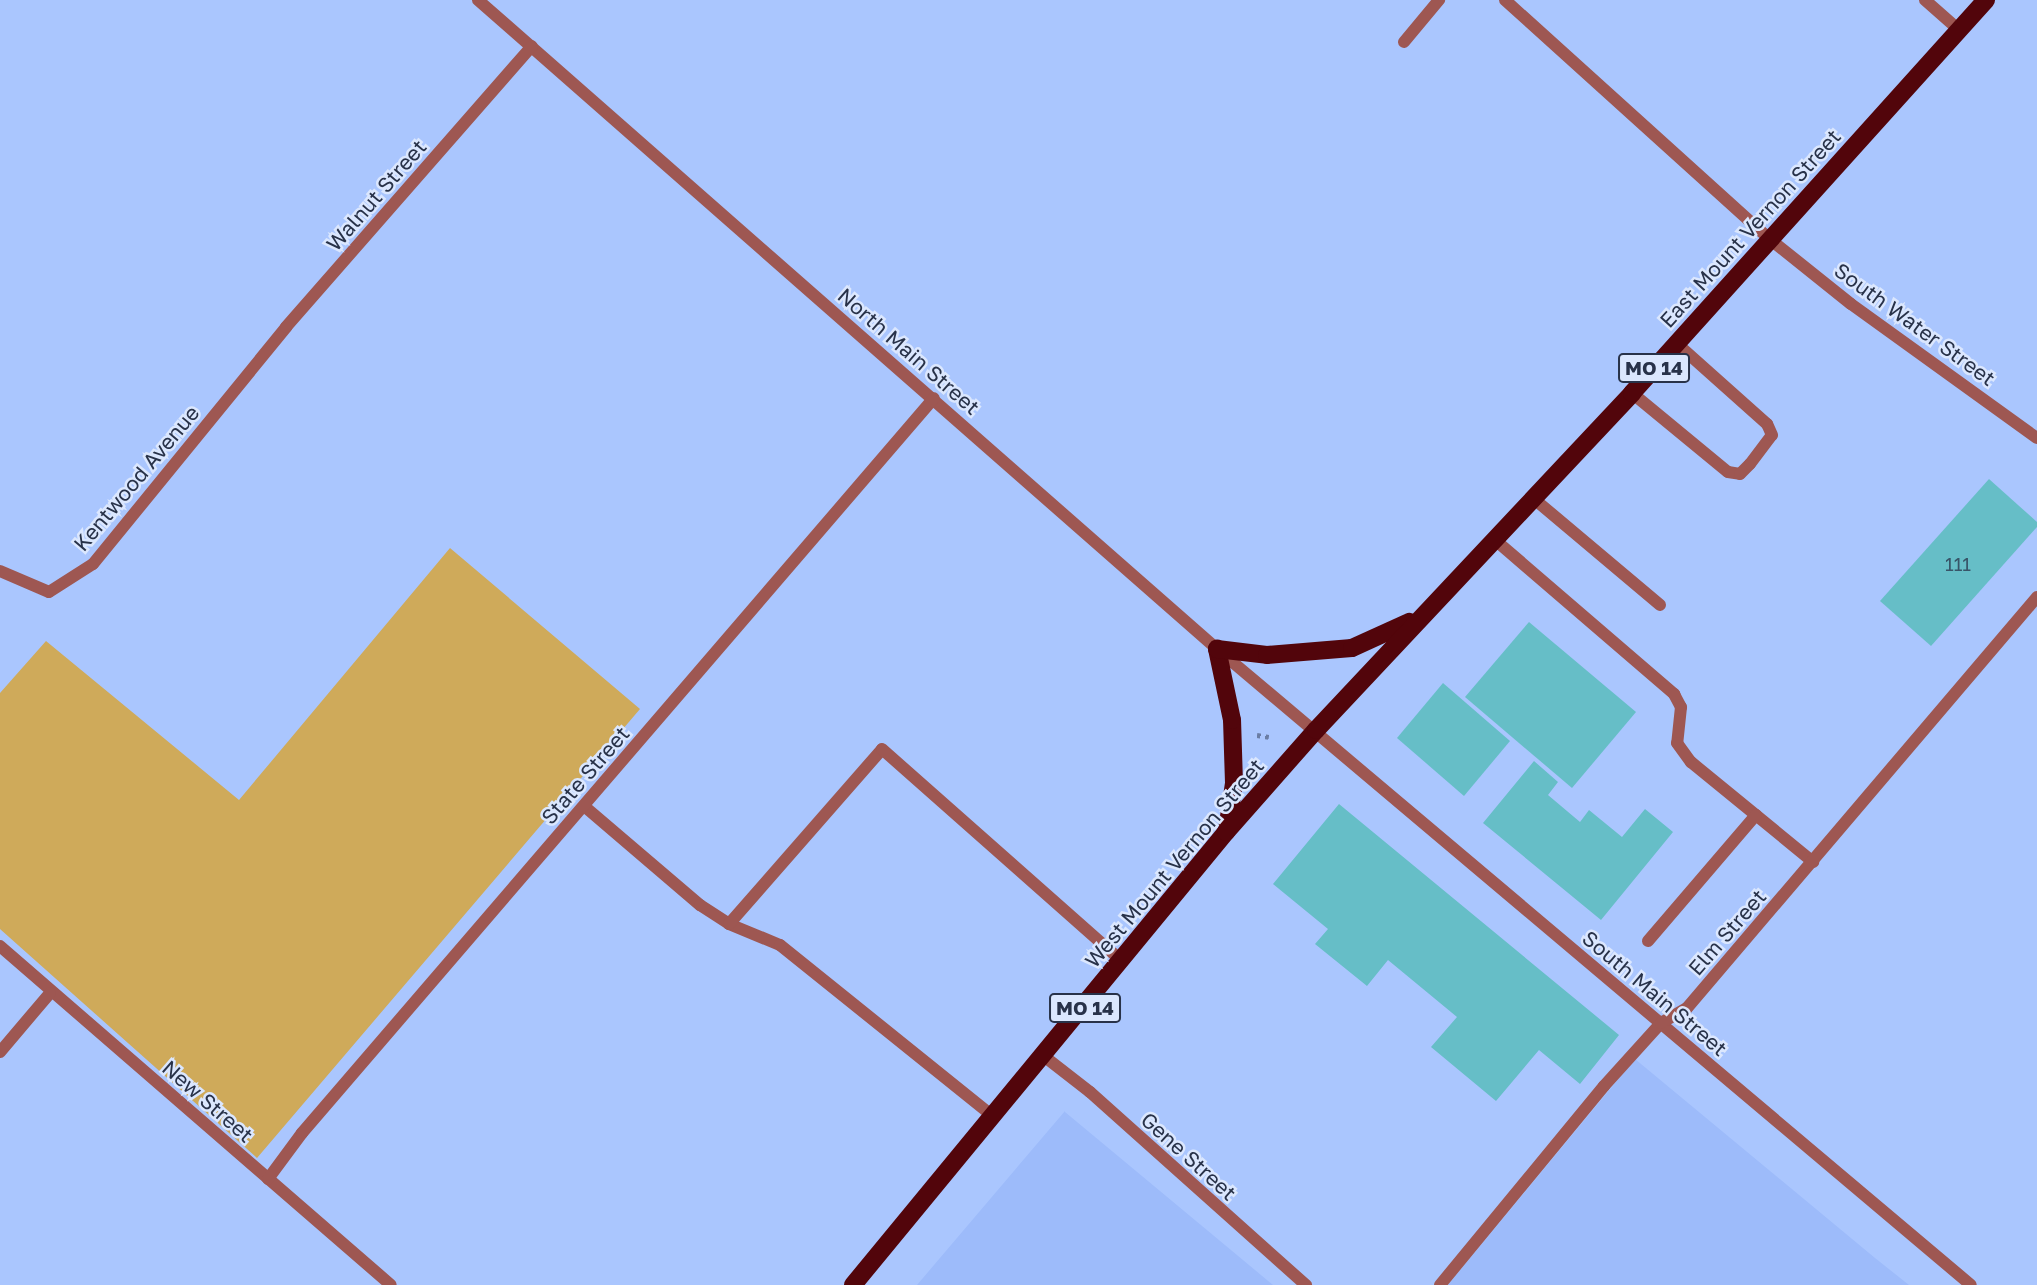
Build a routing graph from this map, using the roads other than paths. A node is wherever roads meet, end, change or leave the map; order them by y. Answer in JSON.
{"nodes":[{"id":1,"x":478,"y":0,"type":"edge"},
{"id":2,"x":1439,"y":0,"type":"edge"},
{"id":3,"x":1505,"y":0,"type":"edge"},
{"id":4,"x":1925,"y":0,"type":"edge"},
{"id":5,"x":1986,"y":0,"type":"edge"},
{"id":6,"x":1959,"y":30,"type":"junction"},
{"id":7,"x":1404,"y":42,"type":"dead end"},
{"id":8,"x":531,"y":46,"type":"junction"},
{"id":9,"x":1771,"y":240,"type":"junction"},
{"id":10,"x":1676,"y":344,"type":"junction"},
{"id":11,"x":251,"y":370,"type":"joint"},
{"id":12,"x":1632,"y":393,"type":"junction"},
{"id":13,"x":934,"y":398,"type":"junction"},
{"id":14,"x":2037,"y":438,"type":"edge"},
{"id":15,"x":1533,"y":498,"type":"junction"},
{"id":16,"x":1494,"y":539,"type":"junction"},
{"id":17,"x":0,"y":571,"type":"edge"},
{"id":18,"x":2037,"y":597,"type":"edge"},
{"id":19,"x":1660,"y":605,"type":"dead end"},
{"id":20,"x":1415,"y":620,"type":"junction"},
{"id":21,"x":1217,"y":649,"type":"junction"},
{"id":22,"x":1315,"y":730,"type":"junction"},
{"id":23,"x":583,"y":806,"type":"junction"},
{"id":24,"x":1756,"y":815,"type":"junction"},
{"id":25,"x":1226,"y":831,"type":"junction"},
{"id":26,"x":1813,"y":862,"type":"junction"},
{"id":27,"x":729,"y":923,"type":"junction"},
{"id":28,"x":1648,"y":941,"type":"dead end"},
{"id":29,"x":0,"y":946,"type":"edge"},
{"id":30,"x":1122,"y":961,"type":"junction"},
{"id":31,"x":50,"y":993,"type":"junction"},
{"id":32,"x":1661,"y":1023,"type":"junction"},
{"id":33,"x":0,"y":1052,"type":"edge"},
{"id":34,"x":1045,"y":1058,"type":"junction"},
{"id":35,"x":994,"y":1117,"type":"junction"},
{"id":36,"x":268,"y":1179,"type":"junction"},
{"id":37,"x":391,"y":1285,"type":"edge"},
{"id":38,"x":853,"y":1285,"type":"edge"},
{"id":39,"x":1306,"y":1285,"type":"edge"},
{"id":40,"x":1440,"y":1285,"type":"edge"},
{"id":41,"x":1971,"y":1285,"type":"edge"}],
"edges":[{"from":1,"to":8,"type":"street","name":"North Main Street"},
{"from":2,"to":7,"type":"street"},
{"from":3,"to":9,"type":"street","name":"South Water Street"},
{"from":4,"to":6,"type":"street"},
{"from":5,"to":6,"type":"main road","name":"East Mount Vernon Street","number":"MO 14"},
{"from":6,"to":9,"type":"main road","name":"East Mount Vernon Street","number":"MO 14"},
{"from":8,"to":11,"type":"street","name":"Walnut Street"},
{"from":8,"to":13,"type":"street","name":"North Main Street"},
{"from":9,"to":10,"type":"main road","name":"East Mount Vernon Street","number":"MO 14"},
{"from":9,"to":14,"type":"street","name":"South Water Street"},
{"from":10,"to":12,"type":"main road","name":"East Mount Vernon Street","number":"MO 14"},
{"from":10,"to":12,"type":"street"},
{"from":11,"to":17,"type":"street","name":"Kentwood Avenue"},
{"from":12,"to":15,"type":"main road","name":"East Mount Vernon Street","number":"MO 14"},
{"from":13,"to":21,"type":"street","name":"North Main Street"},
{"from":13,"to":23,"type":"street","name":"State Street"},
{"from":15,"to":16,"type":"main road","name":"East Mount Vernon Street","number":"MO 14"},
{"from":15,"to":19,"type":"street"},
{"from":16,"to":20,"type":"main road","name":"East Mount Vernon Street","number":"MO 14"},
{"from":16,"to":24,"type":"street"},
{"from":18,"to":26,"type":"street","name":"Elm Street"},
{"from":20,"to":21,"type":"main road"},
{"from":20,"to":22,"type":"main road","name":"East Mount Vernon Street","number":"MO 14"},
{"from":21,"to":22,"type":"street","name":"North Main Street"},
{"from":21,"to":25,"type":"main road"},
{"from":22,"to":25,"type":"main road","name":"West Mount Vernon Street","number":"MO 14"},
{"from":22,"to":32,"type":"street","name":"South Main Street"},
{"from":23,"to":27,"type":"street"},
{"from":23,"to":36,"type":"street","name":"State Street"},
{"from":24,"to":26,"type":"street"},
{"from":24,"to":28,"type":"street"},
{"from":25,"to":30,"type":"main road","name":"West Mount Vernon Street","number":"MO 14"},
{"from":26,"to":32,"type":"street","name":"Elm Street"},
{"from":27,"to":30,"type":"street"},
{"from":27,"to":35,"type":"street"},
{"from":29,"to":31,"type":"street","name":"New Street"},
{"from":30,"to":34,"type":"main road","name":"West Mount Vernon Street","number":"MO 14"},
{"from":31,"to":33,"type":"street"},
{"from":31,"to":36,"type":"street","name":"New Street"},
{"from":32,"to":40,"type":"street","name":"Elm Street"},
{"from":32,"to":41,"type":"street","name":"South Main Street"},
{"from":34,"to":35,"type":"main road","name":"West Mount Vernon Street","number":"MO 14"},
{"from":34,"to":39,"type":"street","name":"Gene Street"},
{"from":35,"to":38,"type":"main road","name":"West Mount Vernon Street","number":"MO 14"},
{"from":36,"to":37,"type":"street","name":"New Street"}]}
